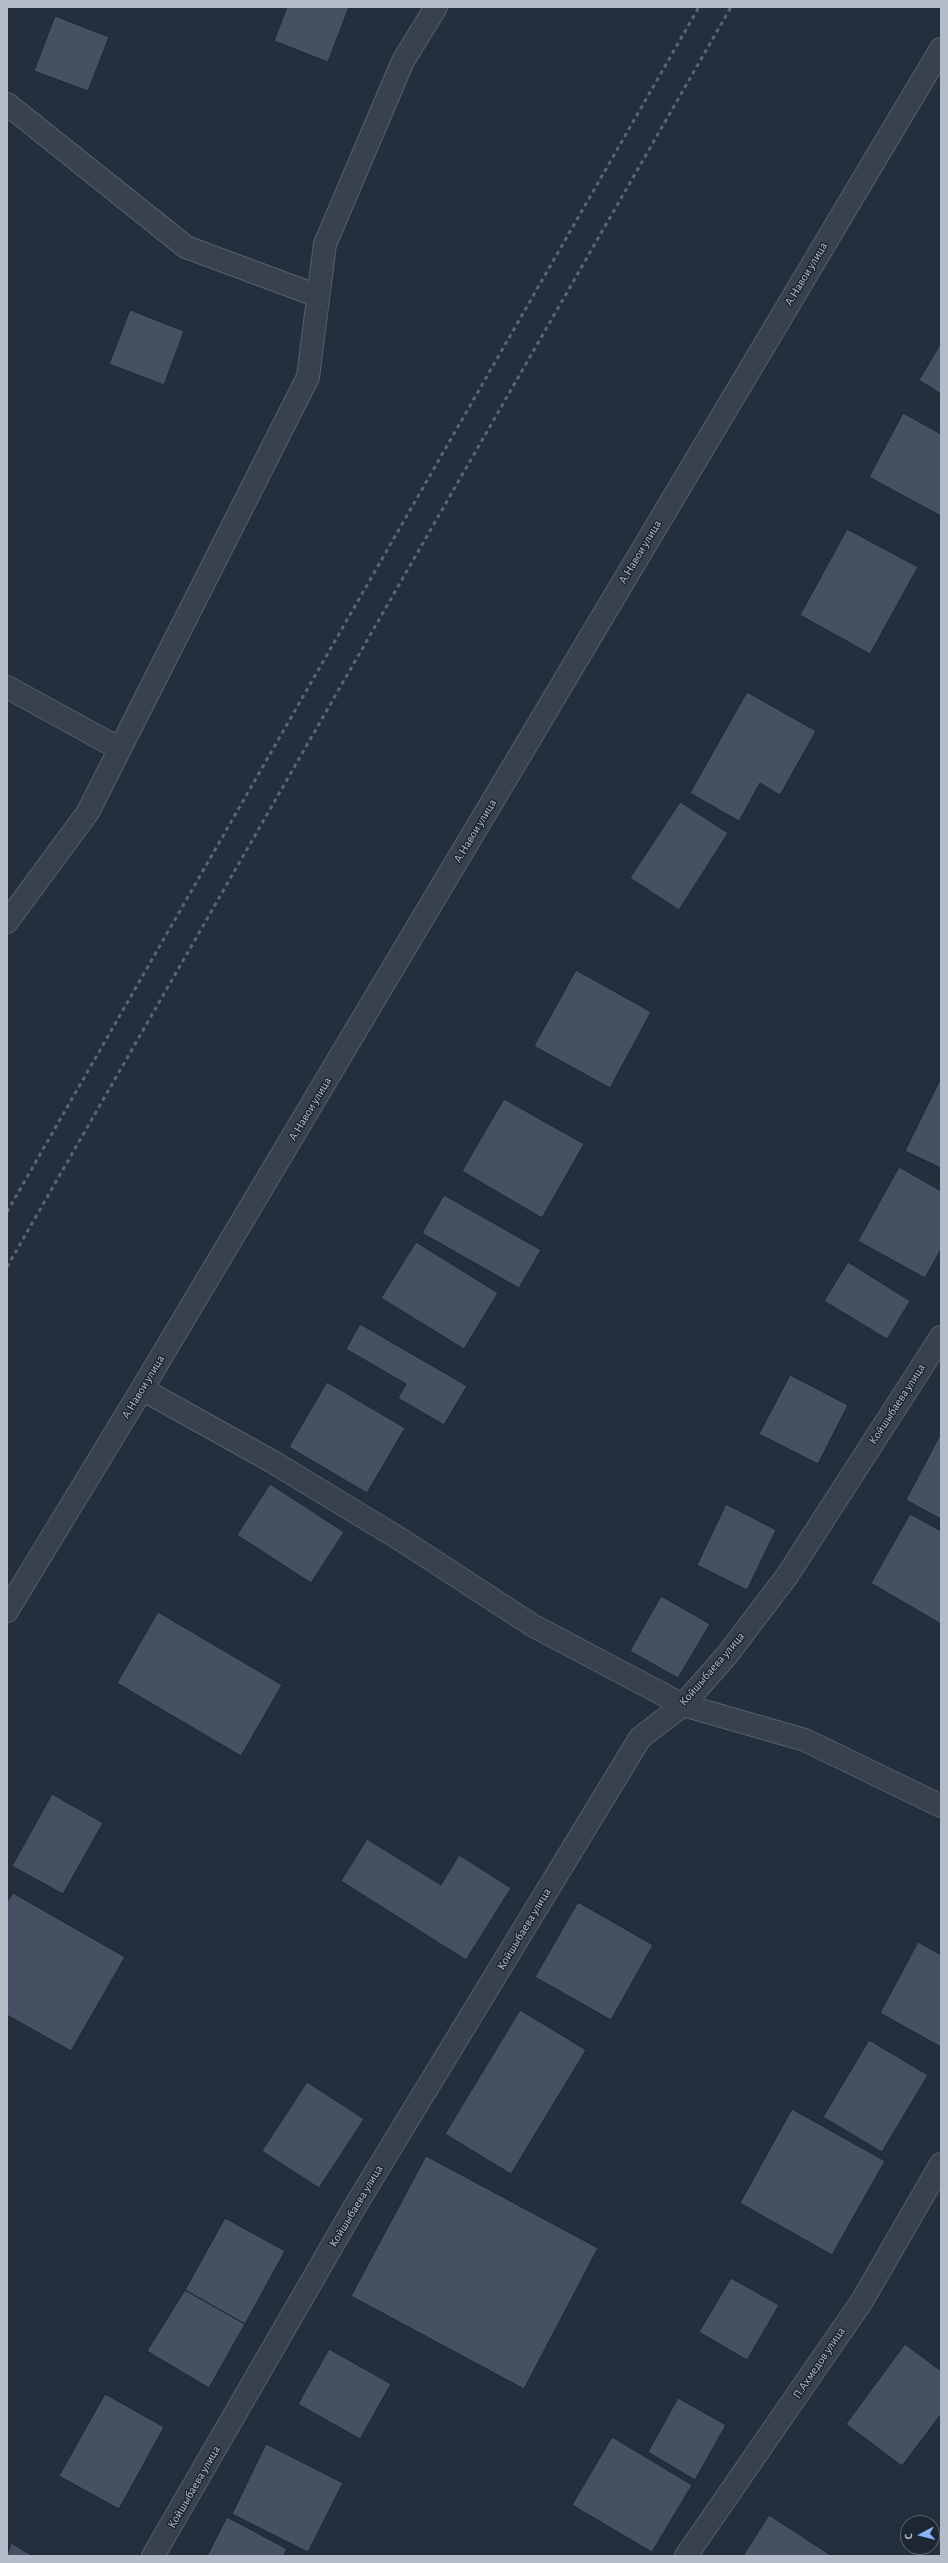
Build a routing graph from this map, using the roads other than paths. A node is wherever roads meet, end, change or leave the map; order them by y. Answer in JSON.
{"nodes":[{"id":1,"x":436,"y":7,"type":"edge"},
{"id":2,"x":938,"y":60,"type":"edge"},
{"id":3,"x":7,"y":104,"type":"edge"},
{"id":4,"x":318,"y":296,"type":"junction"},
{"id":5,"x":7,"y":687,"type":"edge"},
{"id":6,"x":120,"y":749,"type":"junction"},
{"id":7,"x":7,"y":922,"type":"edge"},
{"id":8,"x":941,"y":1337,"type":"edge"},
{"id":9,"x":142,"y":1389,"type":"junction"},
{"id":10,"x":7,"y":1611,"type":"edge"},
{"id":11,"x":683,"y":1705,"type":"junction"},
{"id":12,"x":941,"y":1806,"type":"edge"},
{"id":13,"x":941,"y":2164,"type":"edge"},
{"id":14,"x":153,"y":2556,"type":"edge"},
{"id":15,"x":686,"y":2556,"type":"edge"}],
"edges":[{"from":1,"to":4,"type":"street"},
{"from":2,"to":9,"type":"street","name":"А.Навои улица"},
{"from":3,"to":4,"type":"street"},
{"from":4,"to":6,"type":"street"},
{"from":5,"to":6,"type":"street"},
{"from":6,"to":7,"type":"street"},
{"from":8,"to":11,"type":"street","name":"Койшыбаева улица"},
{"from":9,"to":10,"type":"street","name":"А.Навои улица"},
{"from":9,"to":11,"type":"street"},
{"from":11,"to":12,"type":"street"},
{"from":11,"to":14,"type":"street","name":"Койшыбаева улица"},
{"from":13,"to":15,"type":"street","name":"П.Ахмедов улица"}]}
